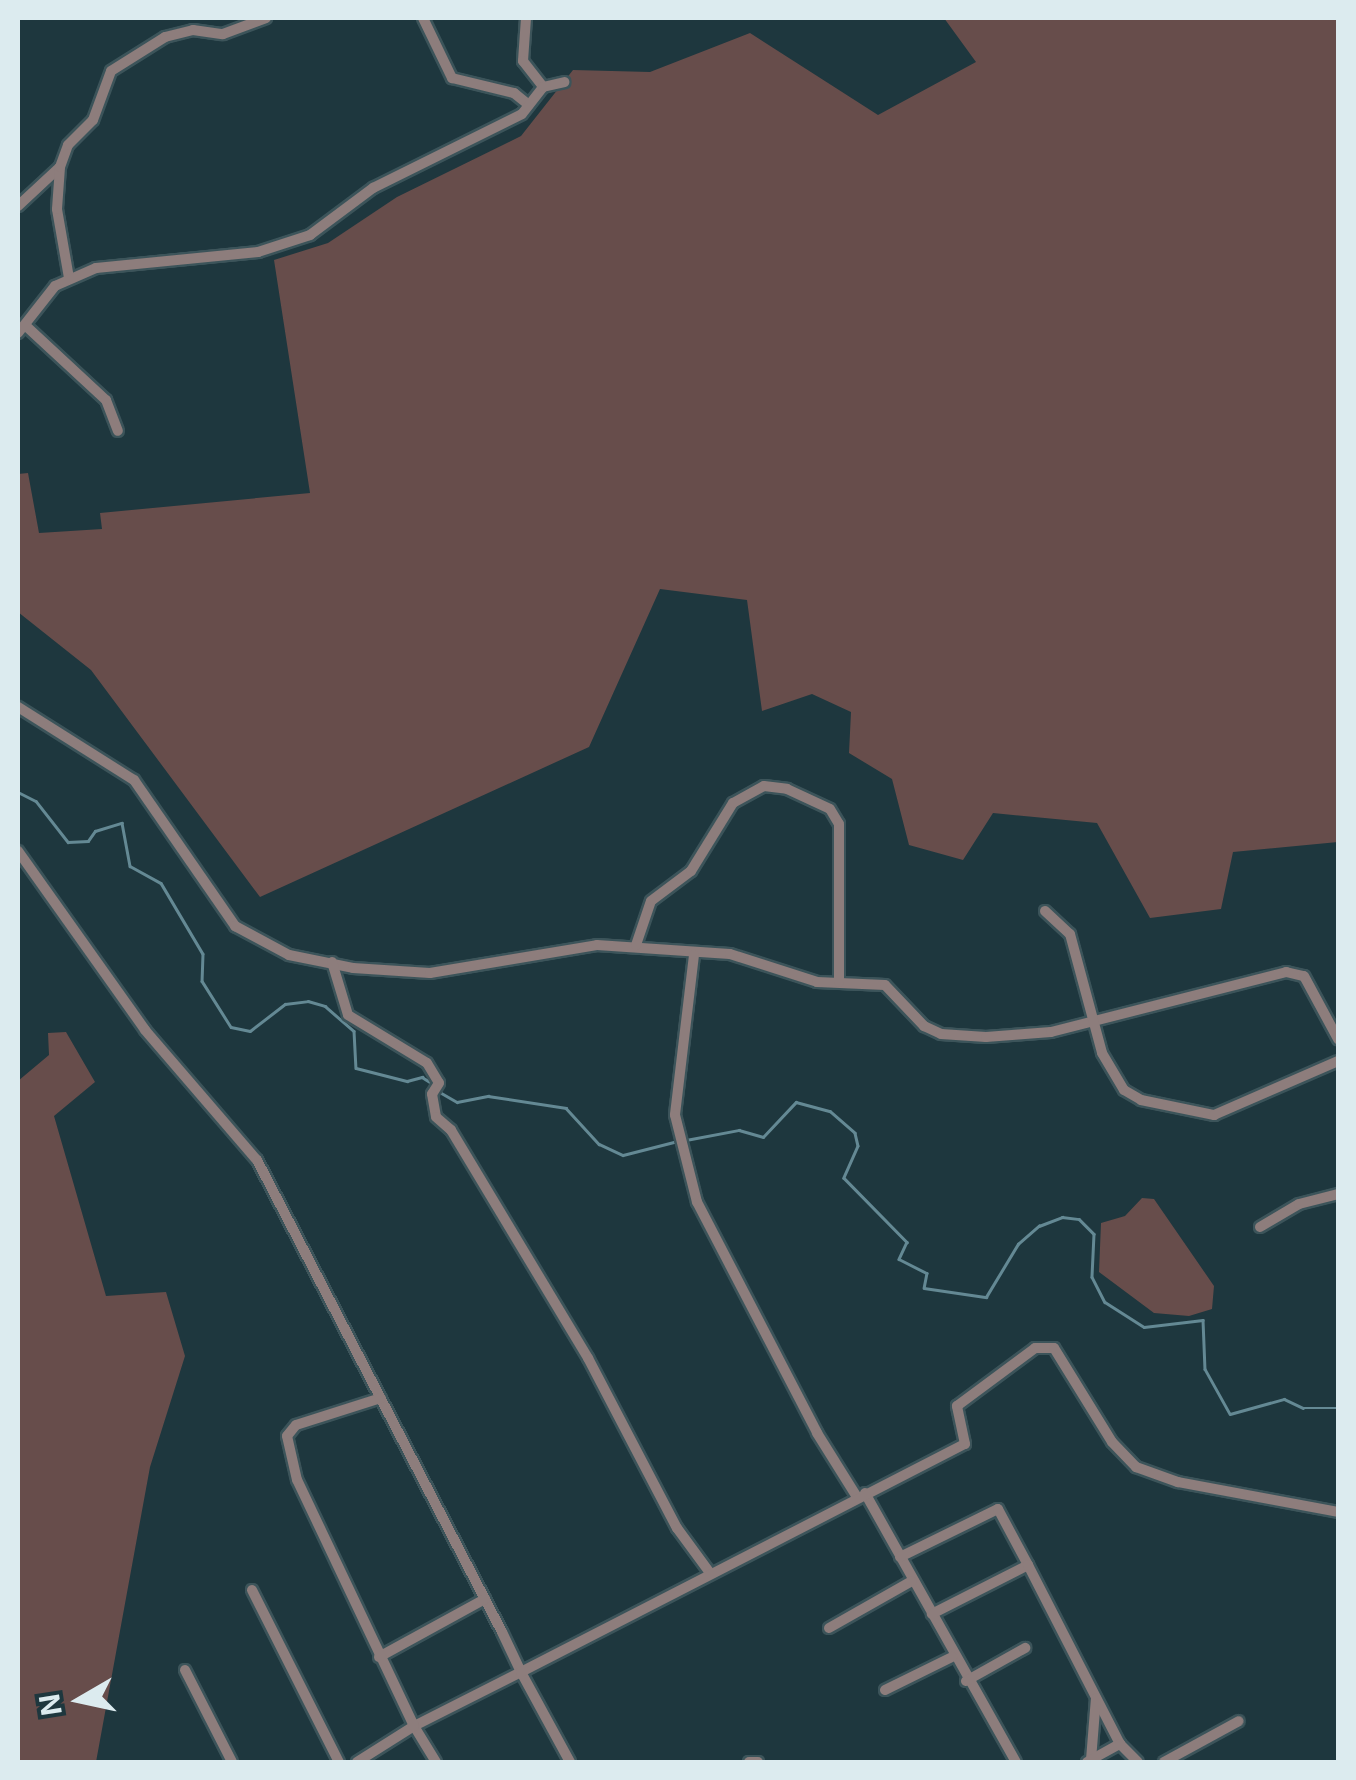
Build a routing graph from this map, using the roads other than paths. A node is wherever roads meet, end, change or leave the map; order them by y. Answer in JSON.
{"nodes":[{"id":1,"x":266,"y":18,"type":"edge"},
{"id":2,"x":423,"y":18,"type":"edge"},
{"id":3,"x":526,"y":18,"type":"edge"},
{"id":4,"x":564,"y":82,"type":"dead end"},
{"id":5,"x":543,"y":87,"type":"junction"},
{"id":6,"x":529,"y":105,"type":"junction"},
{"id":7,"x":60,"y":168,"type":"junction"},
{"id":8,"x":18,"y":206,"type":"edge"},
{"id":9,"x":69,"y":278,"type":"junction"},
{"id":10,"x":22,"y":329,"type":"edge"},
{"id":11,"x":118,"y":431,"type":"dead end"},
{"id":12,"x":18,"y":706,"type":"edge"},
{"id":13,"x":18,"y":851,"type":"edge"},
{"id":14,"x":1045,"y":911,"type":"dead end"},
{"id":15,"x":636,"y":944,"type":"junction"},
{"id":16,"x":694,"y":956,"type":"junction"},
{"id":17,"x":332,"y":962,"type":"junction"},
{"id":18,"x":839,"y":982,"type":"junction"},
{"id":19,"x":1096,"y":1021,"type":"junction"},
{"id":20,"x":1338,"y":1038,"type":"edge"},
{"id":21,"x":1338,"y":1061,"type":"edge"},
{"id":22,"x":1338,"y":1194,"type":"edge"},
{"id":23,"x":1260,"y":1226,"type":"dead end"},
{"id":24,"x":381,"y":1398,"type":"junction"},
{"id":25,"x":861,"y":1495,"type":"junction"},
{"id":26,"x":1338,"y":1512,"type":"edge"},
{"id":27,"x":900,"y":1558,"type":"junction"},
{"id":28,"x":1028,"y":1566,"type":"junction"},
{"id":29,"x":710,"y":1572,"type":"junction"},
{"id":30,"x":912,"y":1581,"type":"junction"},
{"id":31,"x":252,"y":1590,"type":"dead end"},
{"id":32,"x":485,"y":1599,"type":"junction"},
{"id":33,"x":932,"y":1614,"type":"junction"},
{"id":34,"x":828,"y":1628,"type":"dead end"},
{"id":35,"x":1026,"y":1648,"type":"dead end"},
{"id":36,"x":379,"y":1657,"type":"junction"},
{"id":37,"x":952,"y":1657,"type":"junction"},
{"id":38,"x":185,"y":1670,"type":"dead end"},
{"id":39,"x":520,"y":1672,"type":"junction"},
{"id":40,"x":966,"y":1681,"type":"junction"},
{"id":41,"x":884,"y":1690,"type":"dead end"},
{"id":42,"x":1095,"y":1692,"type":"junction"},
{"id":43,"x":1239,"y":1722,"type":"dead end"},
{"id":44,"x":414,"y":1726,"type":"junction"},
{"id":45,"x":1120,"y":1744,"type":"junction"},
{"id":46,"x":1089,"y":1761,"type":"edge"},
{"id":47,"x":232,"y":1762,"type":"edge"},
{"id":48,"x":339,"y":1762,"type":"edge"},
{"id":49,"x":357,"y":1762,"type":"edge"},
{"id":50,"x":436,"y":1762,"type":"edge"},
{"id":51,"x":570,"y":1762,"type":"edge"},
{"id":52,"x":749,"y":1762,"type":"edge"},
{"id":53,"x":758,"y":1762,"type":"edge"},
{"id":54,"x":1016,"y":1762,"type":"edge"},
{"id":55,"x":1138,"y":1762,"type":"edge"},
{"id":56,"x":1164,"y":1762,"type":"edge"}],
"edges":[{"from":1,"to":7,"type":"street"},
{"from":2,"to":6,"type":"street"},
{"from":3,"to":5,"type":"street"},
{"from":4,"to":5,"type":"street"},
{"from":5,"to":6,"type":"street"},
{"from":6,"to":9,"type":"street"},
{"from":7,"to":8,"type":"street"},
{"from":7,"to":9,"type":"street"},
{"from":9,"to":10,"type":"street"},
{"from":10,"to":11,"type":"street"},
{"from":12,"to":17,"type":"street"},
{"from":13,"to":24,"type":"street"},
{"from":14,"to":19,"type":"street"},
{"from":15,"to":16,"type":"street"},
{"from":15,"to":17,"type":"street"},
{"from":15,"to":18,"type":"street"},
{"from":16,"to":18,"type":"street"},
{"from":16,"to":25,"type":"street"},
{"from":17,"to":29,"type":"street"},
{"from":18,"to":19,"type":"street"},
{"from":19,"to":20,"type":"street"},
{"from":19,"to":21,"type":"street"},
{"from":22,"to":23,"type":"street"},
{"from":24,"to":32,"type":"street"},
{"from":24,"to":36,"type":"street"},
{"from":25,"to":26,"type":"street"},
{"from":25,"to":27,"type":"street"},
{"from":25,"to":29,"type":"street"},
{"from":27,"to":28,"type":"street"},
{"from":27,"to":30,"type":"street"},
{"from":28,"to":33,"type":"street"},
{"from":28,"to":42,"type":"street"},
{"from":29,"to":39,"type":"street"},
{"from":30,"to":33,"type":"street"},
{"from":30,"to":34,"type":"street"},
{"from":31,"to":48,"type":"street"},
{"from":32,"to":36,"type":"street"},
{"from":32,"to":39,"type":"street"},
{"from":33,"to":37,"type":"street"},
{"from":35,"to":40,"type":"street"},
{"from":36,"to":44,"type":"street"},
{"from":37,"to":40,"type":"street"},
{"from":37,"to":41,"type":"street"},
{"from":38,"to":47,"type":"street"},
{"from":39,"to":44,"type":"street"},
{"from":39,"to":51,"type":"street"},
{"from":40,"to":54,"type":"street"},
{"from":42,"to":45,"type":"street"},
{"from":42,"to":46,"type":"street"},
{"from":43,"to":56,"type":"street"},
{"from":44,"to":49,"type":"street"},
{"from":44,"to":50,"type":"street"},
{"from":45,"to":46,"type":"street"},
{"from":45,"to":55,"type":"street"},
{"from":52,"to":53,"type":"street"}]}
